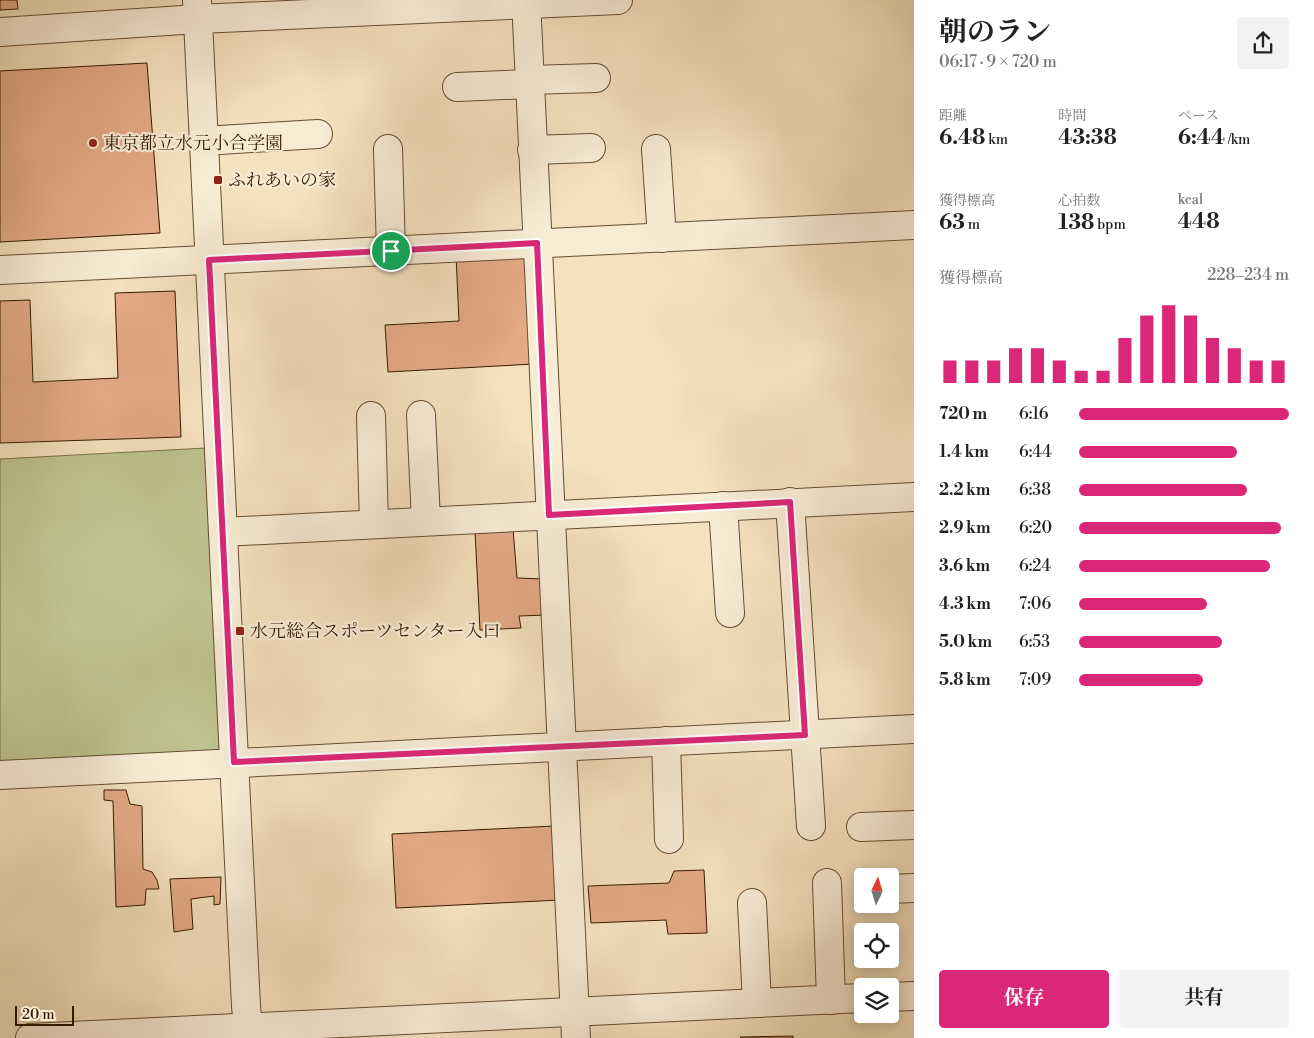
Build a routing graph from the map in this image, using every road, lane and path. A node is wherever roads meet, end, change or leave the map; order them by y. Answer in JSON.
{"nodes":[{"id":1,"x":618,"y":0,"type":"edge"},
{"id":2,"x":526,"y":2,"type":"edge"},
{"id":3,"x":197,"y":10,"type":"edge"},
{"id":4,"x":0,"y":32,"type":"edge"},
{"id":5,"x":596,"y":78,"type":"dead end"},
{"id":6,"x":529,"y":82,"type":"junction"},
{"id":7,"x":457,"y":87,"type":"dead end"},
{"id":8,"x":318,"y":134,"type":"dead end"},
{"id":9,"x":203,"y":141,"type":"junction"},
{"id":10,"x":592,"y":148,"type":"dead end"},
{"id":11,"x":388,"y":149,"type":"dead end"},
{"id":12,"x":656,"y":149,"type":"dead end"},
{"id":13,"x":532,"y":150,"type":"junction"},
{"id":14,"x":914,"y":225,"type":"edge"},
{"id":15,"x":662,"y":238,"type":"junction"},
{"id":16,"x":537,"y":243,"type":"junction"},
{"id":17,"x":391,"y":251,"type":"junction"},
{"id":18,"x":209,"y":260,"type":"junction"},
{"id":19,"x":0,"y":270,"type":"edge"},
{"id":20,"x":421,"y":415,"type":"dead end"},
{"id":21,"x":371,"y":416,"type":"dead end"},
{"id":22,"x":914,"y":497,"type":"edge"},
{"id":23,"x":790,"y":502,"type":"junction"},
{"id":24,"x":723,"y":506,"type":"junction"},
{"id":25,"x":549,"y":515,"type":"junction"},
{"id":26,"x":426,"y":521,"type":"junction"},
{"id":27,"x":374,"y":524,"type":"junction"},
{"id":28,"x":222,"y":532,"type":"junction"},
{"id":29,"x":730,"y":613,"type":"dead end"},
{"id":30,"x":914,"y":729,"type":"edge"},
{"id":31,"x":805,"y":735,"type":"junction"},
{"id":32,"x":666,"y":741,"type":"junction"},
{"id":33,"x":561,"y":746,"type":"junction"},
{"id":34,"x":234,"y":762,"type":"junction"},
{"id":35,"x":0,"y":775,"type":"edge"},
{"id":36,"x":914,"y":825,"type":"edge"},
{"id":37,"x":811,"y":826,"type":"dead end"},
{"id":38,"x":861,"y":828,"type":"dead end"},
{"id":39,"x":669,"y":839,"type":"dead end"},
{"id":40,"x":826,"y":883,"type":"dead end"},
{"id":41,"x":914,"y":888,"type":"edge"},
{"id":42,"x":899,"y":889,"type":"edge"},
{"id":43,"x":752,"y":903,"type":"dead end"},
{"id":44,"x":914,"y":996,"type":"edge"},
{"id":45,"x":899,"y":997,"type":"edge"},
{"id":46,"x":854,"y":999,"type":"edge"},
{"id":47,"x":831,"y":1000,"type":"junction"},
{"id":48,"x":757,"y":1003,"type":"junction"},
{"id":49,"x":575,"y":1025,"type":"edge"},
{"id":50,"x":248,"y":1032,"type":"edge"},
{"id":51,"x":30,"y":1038,"type":"edge"}],
"edges":[{"from":1,"to":2,"type":"street"},
{"from":2,"to":3,"type":"street"},
{"from":2,"to":6,"type":"street"},
{"from":3,"to":4,"type":"street"},
{"from":3,"to":9,"type":"street"},
{"from":5,"to":6,"type":"street"},
{"from":6,"to":7,"type":"street"},
{"from":6,"to":13,"type":"street"},
{"from":8,"to":9,"type":"street"},
{"from":9,"to":18,"type":"street"},
{"from":10,"to":13,"type":"street"},
{"from":11,"to":17,"type":"street"},
{"from":12,"to":15,"type":"street"},
{"from":13,"to":16,"type":"street"},
{"from":14,"to":15,"type":"street"},
{"from":15,"to":16,"type":"street"},
{"from":16,"to":17,"type":"street"},
{"from":16,"to":25,"type":"street"},
{"from":17,"to":18,"type":"street"},
{"from":18,"to":19,"type":"street"},
{"from":18,"to":28,"type":"street"},
{"from":20,"to":26,"type":"street"},
{"from":21,"to":27,"type":"street"},
{"from":22,"to":23,"type":"street"},
{"from":23,"to":24,"type":"street"},
{"from":23,"to":31,"type":"street"},
{"from":24,"to":25,"type":"street"},
{"from":24,"to":29,"type":"street"},
{"from":25,"to":26,"type":"street"},
{"from":25,"to":33,"type":"street"},
{"from":26,"to":27,"type":"street"},
{"from":27,"to":28,"type":"street"},
{"from":28,"to":34,"type":"street"},
{"from":30,"to":31,"type":"street"},
{"from":31,"to":32,"type":"street"},
{"from":31,"to":37,"type":"street"},
{"from":32,"to":33,"type":"street"},
{"from":32,"to":39,"type":"street"},
{"from":33,"to":34,"type":"street"},
{"from":33,"to":49,"type":"street"},
{"from":34,"to":35,"type":"street"},
{"from":34,"to":50,"type":"street"},
{"from":36,"to":38,"type":"street"},
{"from":40,"to":47,"type":"street"},
{"from":41,"to":42,"type":"street"},
{"from":43,"to":48,"type":"street"},
{"from":44,"to":45,"type":"street"},
{"from":46,"to":47,"type":"street"},
{"from":47,"to":48,"type":"street"},
{"from":48,"to":49,"type":"street"},
{"from":49,"to":50,"type":"street"},
{"from":50,"to":51,"type":"street"}]}
